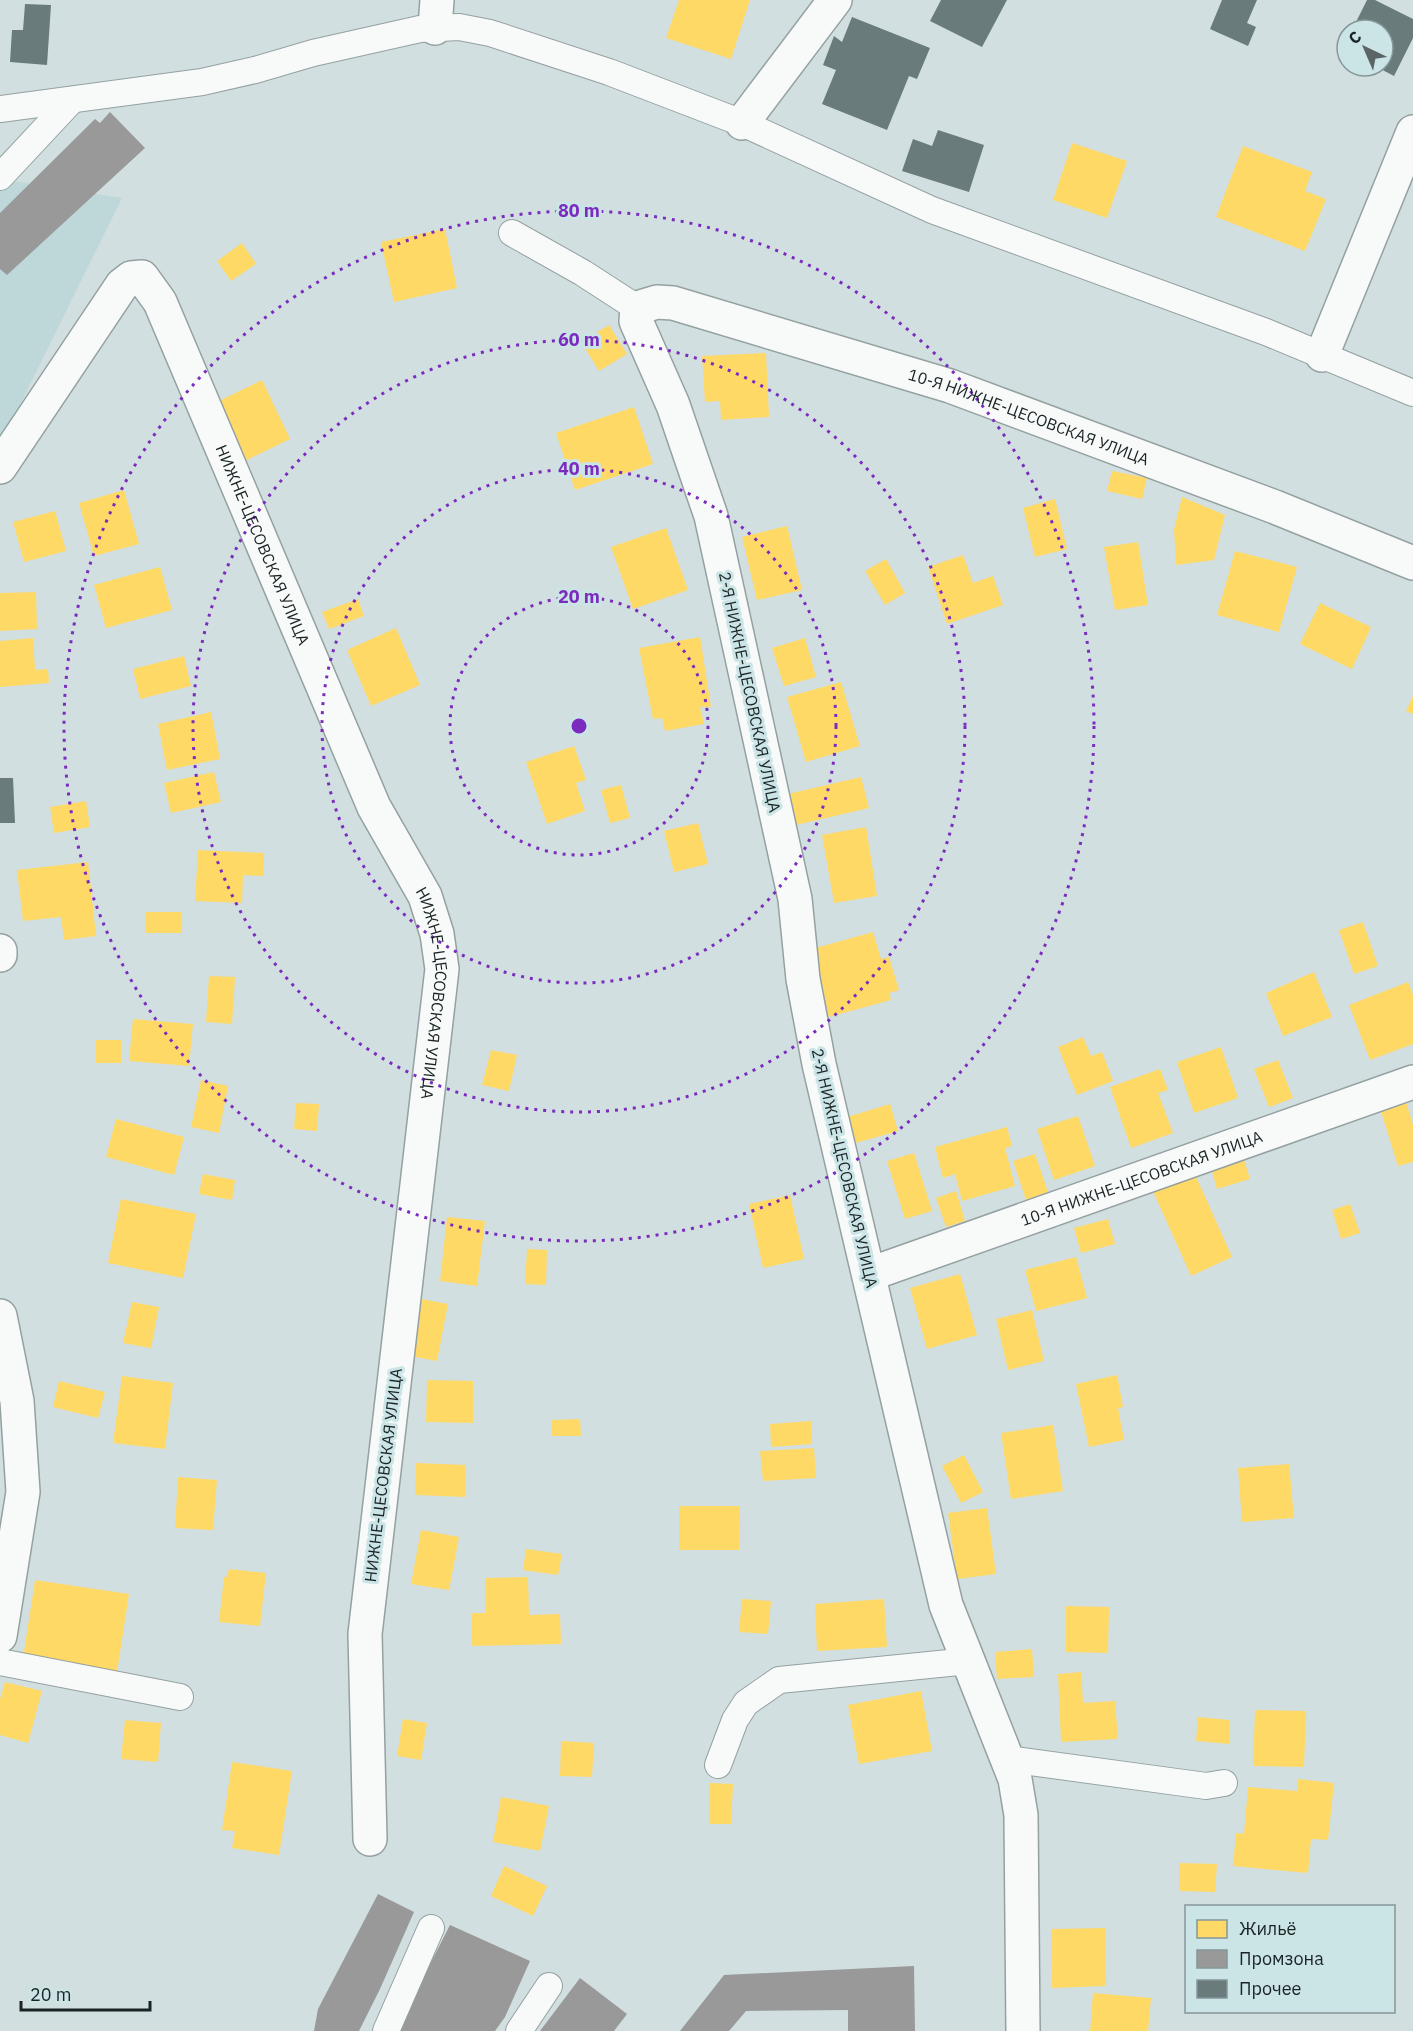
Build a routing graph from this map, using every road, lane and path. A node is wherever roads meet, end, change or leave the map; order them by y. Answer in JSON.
{"nodes":[{"id":1,"x":835,"y":0,"type":"edge"},
{"id":2,"x":436,"y":14,"type":"edge"},
{"id":3,"x":72,"y":100,"type":"junction"},
{"id":4,"x":0,"y":109,"type":"edge"},
{"id":5,"x":742,"y":123,"type":"junction"},
{"id":6,"x":1413,"y":132,"type":"edge"},
{"id":7,"x":0,"y":177,"type":"edge"},
{"id":8,"x":512,"y":233,"type":"dead end"},
{"id":9,"x":637,"y":308,"type":"junction"},
{"id":10,"x":1322,"y":356,"type":"junction"},
{"id":11,"x":1413,"y":393,"type":"edge"},
{"id":12,"x":0,"y":467,"type":"edge"},
{"id":13,"x":1413,"y":563,"type":"edge"},
{"id":14,"x":1413,"y":1082,"type":"edge"},
{"id":15,"x":870,"y":1274,"type":"junction"},
{"id":16,"x":0,"y":1316,"type":"edge"},
{"id":17,"x":0,"y":1636,"type":"edge"},
{"id":18,"x":969,"y":1661,"type":"junction"},
{"id":19,"x":0,"y":1662,"type":"edge"},
{"id":20,"x":180,"y":1697,"type":"dead end"},
{"id":21,"x":1008,"y":1759,"type":"junction"},
{"id":22,"x":718,"y":1765,"type":"dead end"},
{"id":23,"x":1224,"y":1783,"type":"dead end"},
{"id":24,"x":370,"y":1839,"type":"dead end"},
{"id":25,"x":431,"y":1928,"type":"dead end"},
{"id":26,"x":549,"y":1986,"type":"dead end"},
{"id":27,"x":386,"y":2031,"type":"edge"},
{"id":28,"x":519,"y":2031,"type":"edge"},
{"id":29,"x":1023,"y":2031,"type":"edge"}],
"edges":[{"from":1,"to":5,"type":"street"},
{"from":2,"to":3,"type":"lane"},
{"from":2,"to":5,"type":"lane"},
{"from":3,"to":4,"type":"lane"},
{"from":3,"to":7,"type":"lane"},
{"from":5,"to":10,"type":"lane"},
{"from":6,"to":10,"type":"street"},
{"from":8,"to":9,"type":"lane"},
{"from":9,"to":13,"type":"street","name":"10-Я НИЖНЕ-ЦЕСОВСКАЯ УЛИЦА"},
{"from":9,"to":15,"type":"street","name":"2-Я НИЖНЕ-ЦЕСОВСКАЯ УЛИЦА"},
{"from":10,"to":11,"type":"lane"},
{"from":12,"to":24,"type":"street","name":"НИЖНЕ-ЦЕСОВСКАЯ УЛИЦА"},
{"from":14,"to":15,"type":"street","name":"10-Я НИЖНЕ-ЦЕСОВСКАЯ УЛИЦА"},
{"from":15,"to":18,"type":"street","name":"2-Я НИЖНЕ-ЦЕСОВСКАЯ УЛИЦА"},
{"from":16,"to":17,"type":"street"},
{"from":18,"to":21,"type":"street","name":"2-Я НИЖНЕ-ЦЕСОВСКАЯ УЛИЦА"},
{"from":18,"to":22,"type":"lane"},
{"from":19,"to":20,"type":"lane"},
{"from":21,"to":23,"type":"lane"},
{"from":21,"to":29,"type":"street","name":"2-Я НИЖНЕ-ЦЕСОВСКАЯ УЛИЦА"},
{"from":25,"to":27,"type":"lane"},
{"from":26,"to":28,"type":"lane"}]}
